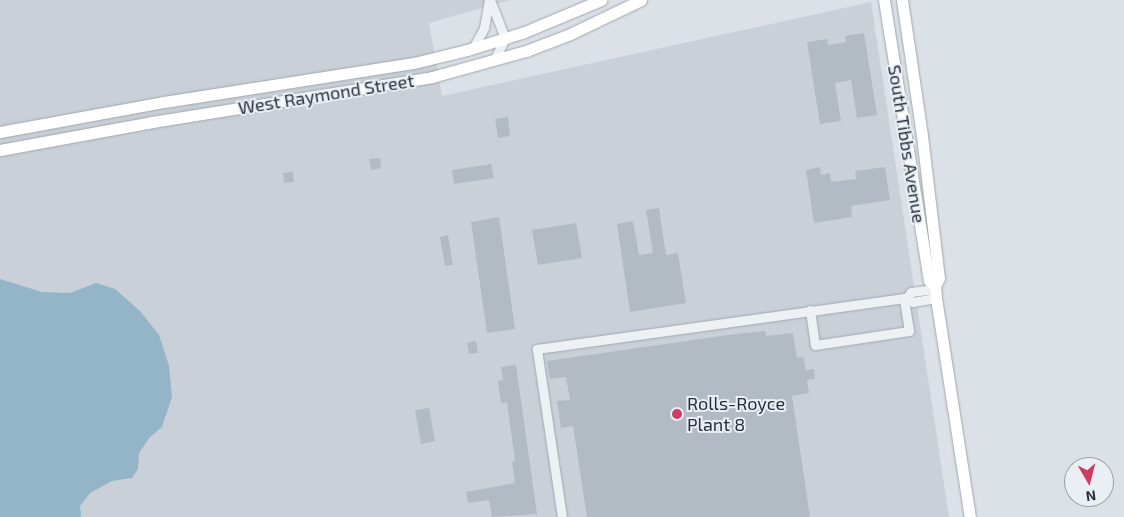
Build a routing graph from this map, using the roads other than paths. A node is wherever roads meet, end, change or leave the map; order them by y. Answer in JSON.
{"nodes":[{"id":1,"x":489,"y":0,"type":"edge"},
{"id":2,"x":601,"y":0,"type":"edge"},
{"id":3,"x":641,"y":0,"type":"edge"},
{"id":4,"x":884,"y":0,"type":"edge"},
{"id":5,"x":902,"y":0,"type":"edge"},
{"id":6,"x":505,"y":38,"type":"junction"},
{"id":7,"x":474,"y":48,"type":"junction"},
{"id":8,"x":494,"y":61,"type":"junction"},
{"id":9,"x":142,"y":106,"type":"junction"},
{"id":10,"x":144,"y":123,"type":"junction"},
{"id":11,"x":0,"y":132,"type":"edge"},
{"id":12,"x":0,"y":150,"type":"edge"},
{"id":13,"x":935,"y":291,"type":"junction"},
{"id":14,"x":906,"y":298,"type":"junction"},
{"id":15,"x":810,"y":310,"type":"junction"},
{"id":16,"x":562,"y":517,"type":"edge"},
{"id":17,"x":970,"y":517,"type":"edge"}],
"edges":[{"from":1,"to":6,"type":"lane"},
{"from":1,"to":7,"type":"lane"},
{"from":2,"to":6,"type":"main road","name":"West Raymond Street"},
{"from":3,"to":8,"type":"main road","name":"West Raymond Street"},
{"from":4,"to":13,"type":"main road","name":"South Tibbs Avenue"},
{"from":5,"to":13,"type":"main road","name":"South Tibbs Avenue"},
{"from":6,"to":7,"type":"main road","name":"West Raymond Street"},
{"from":6,"to":8,"type":"lane"},
{"from":7,"to":9,"type":"main road","name":"West Raymond Street"},
{"from":8,"to":10,"type":"main road","name":"West Raymond Street"},
{"from":9,"to":10,"type":"main road"},
{"from":9,"to":11,"type":"main road","name":"West Raymond Street"},
{"from":10,"to":12,"type":"main road","name":"West Raymond Street"},
{"from":13,"to":14,"type":"lane"},
{"from":13,"to":17,"type":"main road","name":"South Tibbs Avenue"},
{"from":14,"to":15,"type":"lane"},
{"from":14,"to":15,"type":"lane"},
{"from":15,"to":16,"type":"lane"}]}
